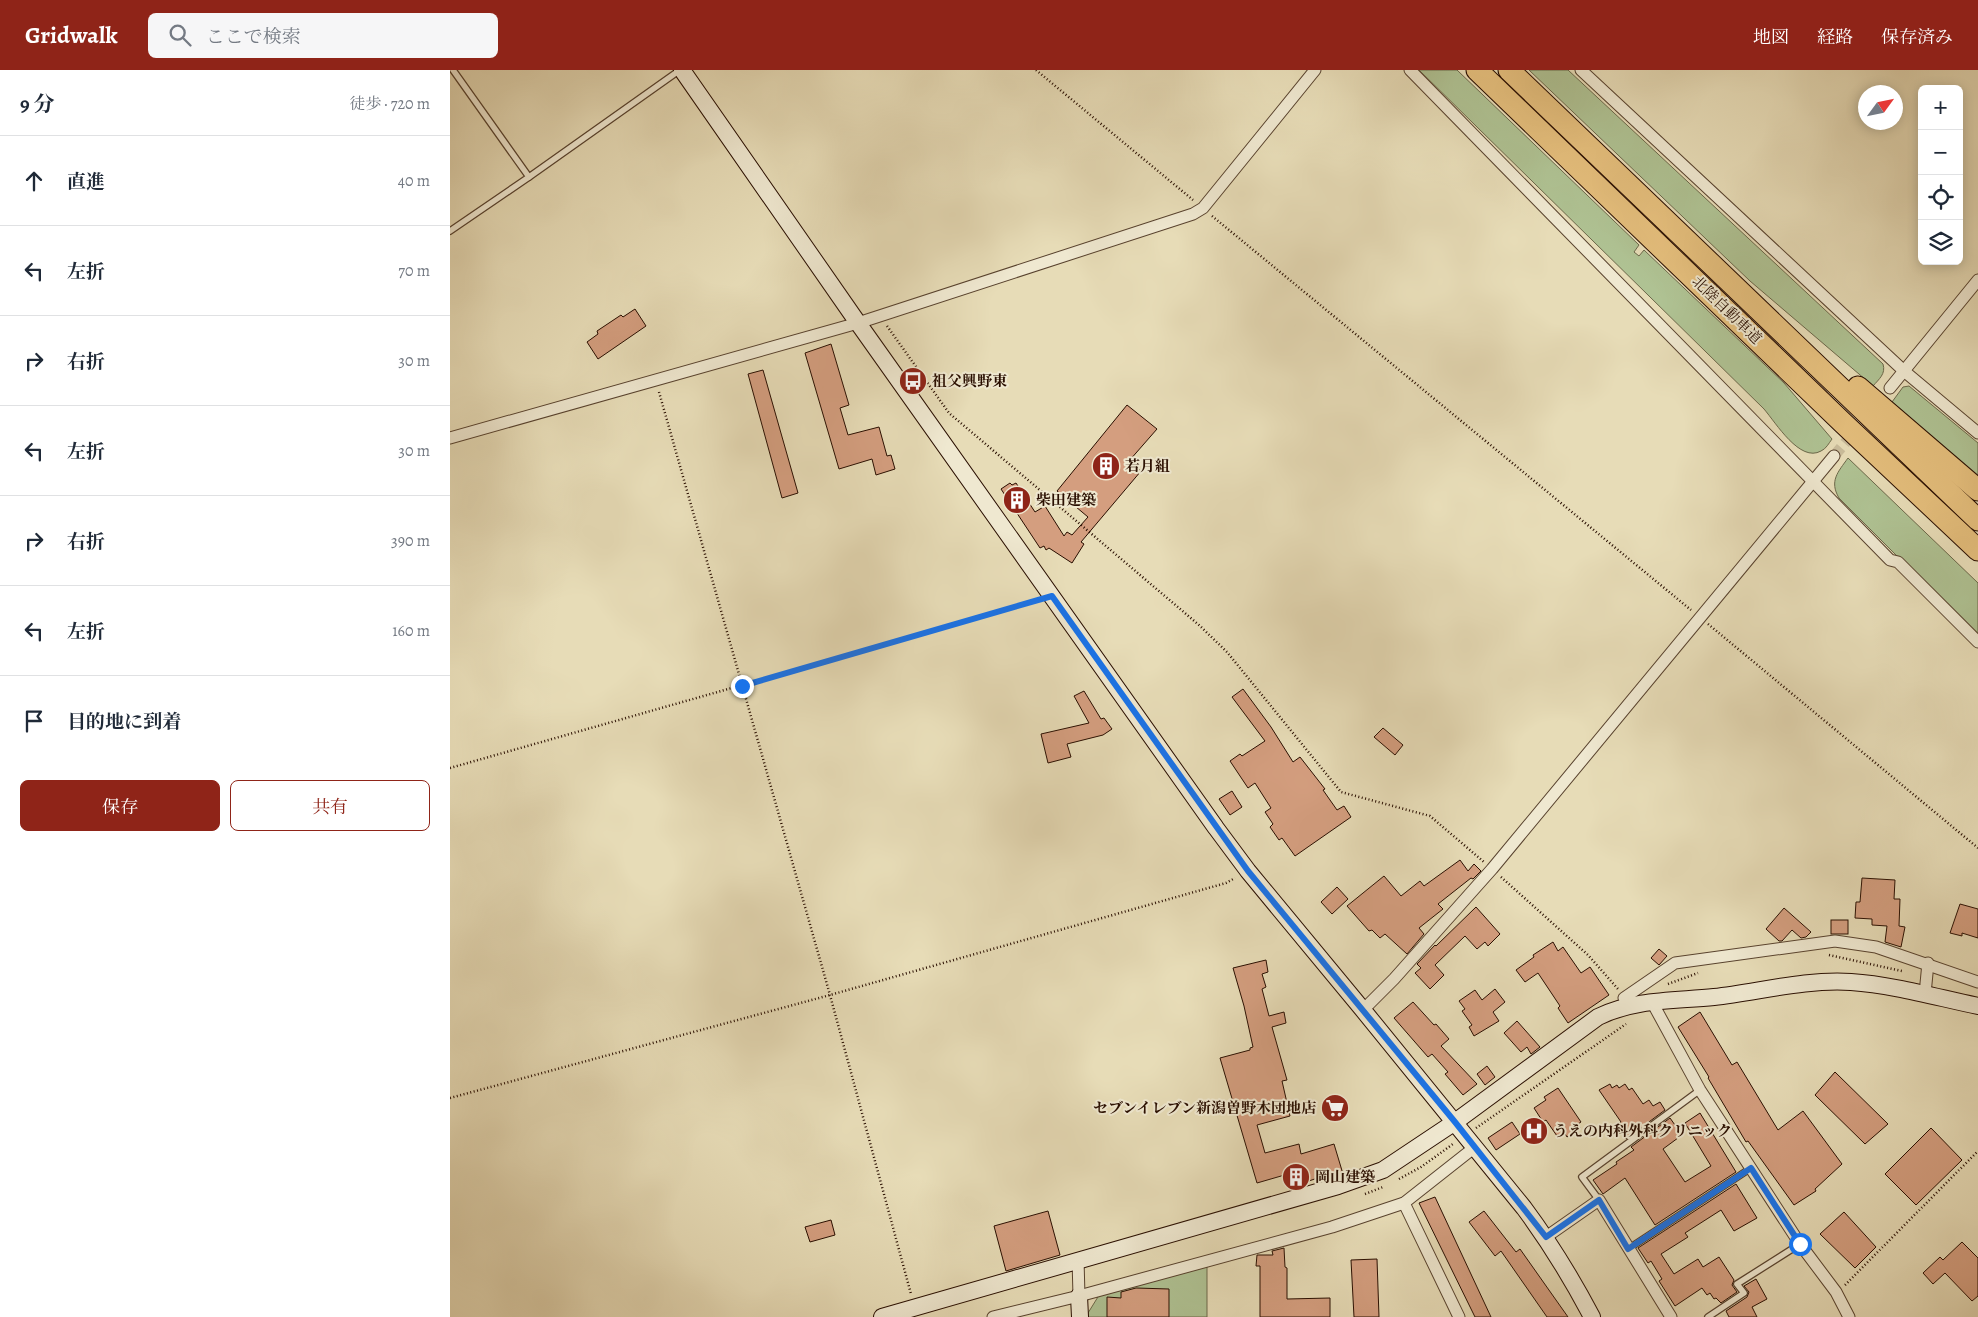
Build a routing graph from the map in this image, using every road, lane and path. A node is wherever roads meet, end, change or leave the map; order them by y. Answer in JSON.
{"nodes":[{"id":1,"x":453,"y":70,"type":"edge"},
{"id":2,"x":681,"y":70,"type":"edge"},
{"id":3,"x":1036,"y":70,"type":"edge"},
{"id":4,"x":1315,"y":70,"type":"edge"},
{"id":5,"x":1410,"y":70,"type":"edge"},
{"id":6,"x":1476,"y":70,"type":"edge"},
{"id":7,"x":1509,"y":70,"type":"edge"},
{"id":8,"x":1580,"y":70,"type":"edge"},
{"id":9,"x":530,"y":177,"type":"junction"},
{"id":10,"x":1203,"y":208,"type":"junction"},
{"id":11,"x":450,"y":230,"type":"edge"},
{"id":12,"x":1718,"y":270,"type":"junction"},
{"id":13,"x":1978,"y":280,"type":"edge"},
{"id":14,"x":878,"y":315,"type":"junction"},
{"id":15,"x":858,"y":322,"type":"junction"},
{"id":16,"x":1904,"y":371,"type":"junction"},
{"id":17,"x":1798,"y":379,"type":"junction"},
{"id":18,"x":656,"y":380,"type":"junction"},
{"id":19,"x":1890,"y":388,"type":"dead end"},
{"id":20,"x":1978,"y":433,"type":"edge"},
{"id":21,"x":450,"y":438,"type":"edge"},
{"id":22,"x":1834,"y":456,"type":"tunnel mouth"},
{"id":23,"x":1812,"y":482,"type":"junction"},
{"id":24,"x":1978,"y":490,"type":"edge"},
{"id":25,"x":1978,"y":520,"type":"edge"},
{"id":26,"x":1978,"y":550,"type":"edge"},
{"id":27,"x":1978,"y":568,"type":"edge"},
{"id":28,"x":1052,"y":596,"type":"junction"},
{"id":29,"x":1699,"y":617,"type":"junction"},
{"id":30,"x":1978,"y":642,"type":"edge"},
{"id":31,"x":742,"y":686,"type":"junction"},
{"id":32,"x":450,"y":768,"type":"edge"},
{"id":33,"x":1978,"y":848,"type":"edge"},
{"id":34,"x":1492,"y":869,"type":"junction"},
{"id":35,"x":1248,"y":871,"type":"junction"},
{"id":36,"x":1928,"y":963,"type":"junction"},
{"id":37,"x":1978,"y":982,"type":"edge"},
{"id":38,"x":1925,"y":994,"type":"junction"},
{"id":39,"x":830,"y":995,"type":"junction"},
{"id":40,"x":1624,"y":998,"type":"joint"},
{"id":41,"x":1652,"y":1002,"type":"junction"},
{"id":42,"x":1978,"y":1006,"type":"edge"},
{"id":43,"x":1364,"y":1010,"type":"junction"},
{"id":44,"x":1700,"y":1090,"type":"junction"},
{"id":45,"x":450,"y":1098,"type":"edge"},
{"id":46,"x":1455,"y":1122,"type":"junction"},
{"id":47,"x":1475,"y":1147,"type":"junction"},
{"id":48,"x":1978,"y":1151,"type":"edge"},
{"id":49,"x":1751,"y":1168,"type":"junction"},
{"id":50,"x":1599,"y":1200,"type":"junction"},
{"id":51,"x":1404,"y":1203,"type":"junction"},
{"id":52,"x":1546,"y":1237,"type":"junction"},
{"id":53,"x":1800,"y":1244,"type":"junction"},
{"id":54,"x":1628,"y":1249,"type":"junction"},
{"id":55,"x":1078,"y":1260,"type":"junction"},
{"id":56,"x":1836,"y":1292,"type":"junction"},
{"id":57,"x":1079,"y":1296,"type":"junction"},
{"id":58,"x":915,"y":1308,"type":"junction"},
{"id":59,"x":1000,"y":1316,"type":"edge"},
{"id":60,"x":882,"y":1317,"type":"edge"},
{"id":61,"x":1080,"y":1317,"type":"edge"},
{"id":62,"x":1459,"y":1317,"type":"edge"},
{"id":63,"x":1592,"y":1317,"type":"edge"},
{"id":64,"x":1670,"y":1317,"type":"edge"},
{"id":65,"x":1708,"y":1317,"type":"edge"},
{"id":66,"x":1849,"y":1317,"type":"edge"}],
"edges":[{"from":1,"to":9,"type":"lane"},
{"from":2,"to":9,"type":"lane"},
{"from":2,"to":15,"type":"street"},
{"from":3,"to":10,"type":"path"},
{"from":4,"to":10,"type":"street"},
{"from":5,"to":23,"type":"street"},
{"from":6,"to":17,"type":"highway","name":"北陸自動車道"},
{"from":7,"to":12,"type":"highway","name":"北陸自動車道"},
{"from":8,"to":16,"type":"street"},
{"from":9,"to":11,"type":"lane"},
{"from":10,"to":14,"type":"street"},
{"from":10,"to":29,"type":"path"},
{"from":12,"to":24,"type":"highway"},
{"from":12,"to":25,"type":"highway","name":"北陸自動車道"},
{"from":13,"to":16,"type":"street"},
{"from":14,"to":15,"type":"street"},
{"from":14,"to":34,"type":"path"},
{"from":15,"to":18,"type":"street"},
{"from":15,"to":28,"type":"street"},
{"from":16,"to":19,"type":"street"},
{"from":16,"to":20,"type":"street"},
{"from":17,"to":26,"type":"highway","name":"北陸自動車道"},
{"from":17,"to":27,"type":"highway"},
{"from":18,"to":21,"type":"street"},
{"from":18,"to":31,"type":"path"},
{"from":22,"to":23,"type":"street"},
{"from":23,"to":29,"type":"street"},
{"from":23,"to":30,"type":"street"},
{"from":28,"to":31,"type":"path"},
{"from":28,"to":35,"type":"street"},
{"from":29,"to":33,"type":"path"},
{"from":29,"to":34,"type":"street"},
{"from":31,"to":32,"type":"path"},
{"from":31,"to":39,"type":"path"},
{"from":34,"to":40,"type":"path"},
{"from":34,"to":43,"type":"street"},
{"from":35,"to":39,"type":"path"},
{"from":35,"to":43,"type":"street"},
{"from":36,"to":37,"type":"street"},
{"from":36,"to":38,"type":"street"},
{"from":36,"to":40,"type":"street"},
{"from":38,"to":41,"type":"street"},
{"from":38,"to":42,"type":"street"},
{"from":39,"to":45,"type":"path"},
{"from":39,"to":58,"type":"path"},
{"from":41,"to":44,"type":"street"},
{"from":41,"to":46,"type":"street"},
{"from":43,"to":46,"type":"street"},
{"from":44,"to":49,"type":"street"},
{"from":44,"to":50,"type":"lane"},
{"from":46,"to":47,"type":"street"},
{"from":46,"to":55,"type":"street"},
{"from":47,"to":51,"type":"street"},
{"from":47,"to":52,"type":"street"},
{"from":48,"to":56,"type":"path"},
{"from":49,"to":53,"type":"street"},
{"from":49,"to":54,"type":"lane"},
{"from":50,"to":52,"type":"street"},
{"from":50,"to":54,"type":"street"},
{"from":51,"to":57,"type":"street"},
{"from":51,"to":62,"type":"street"},
{"from":52,"to":63,"type":"street"},
{"from":53,"to":56,"type":"street"},
{"from":53,"to":65,"type":"lane"},
{"from":54,"to":64,"type":"street"},
{"from":55,"to":57,"type":"street"},
{"from":55,"to":58,"type":"street"},
{"from":56,"to":66,"type":"street"},
{"from":57,"to":59,"type":"street"},
{"from":57,"to":61,"type":"street"},
{"from":58,"to":60,"type":"street"}]}
